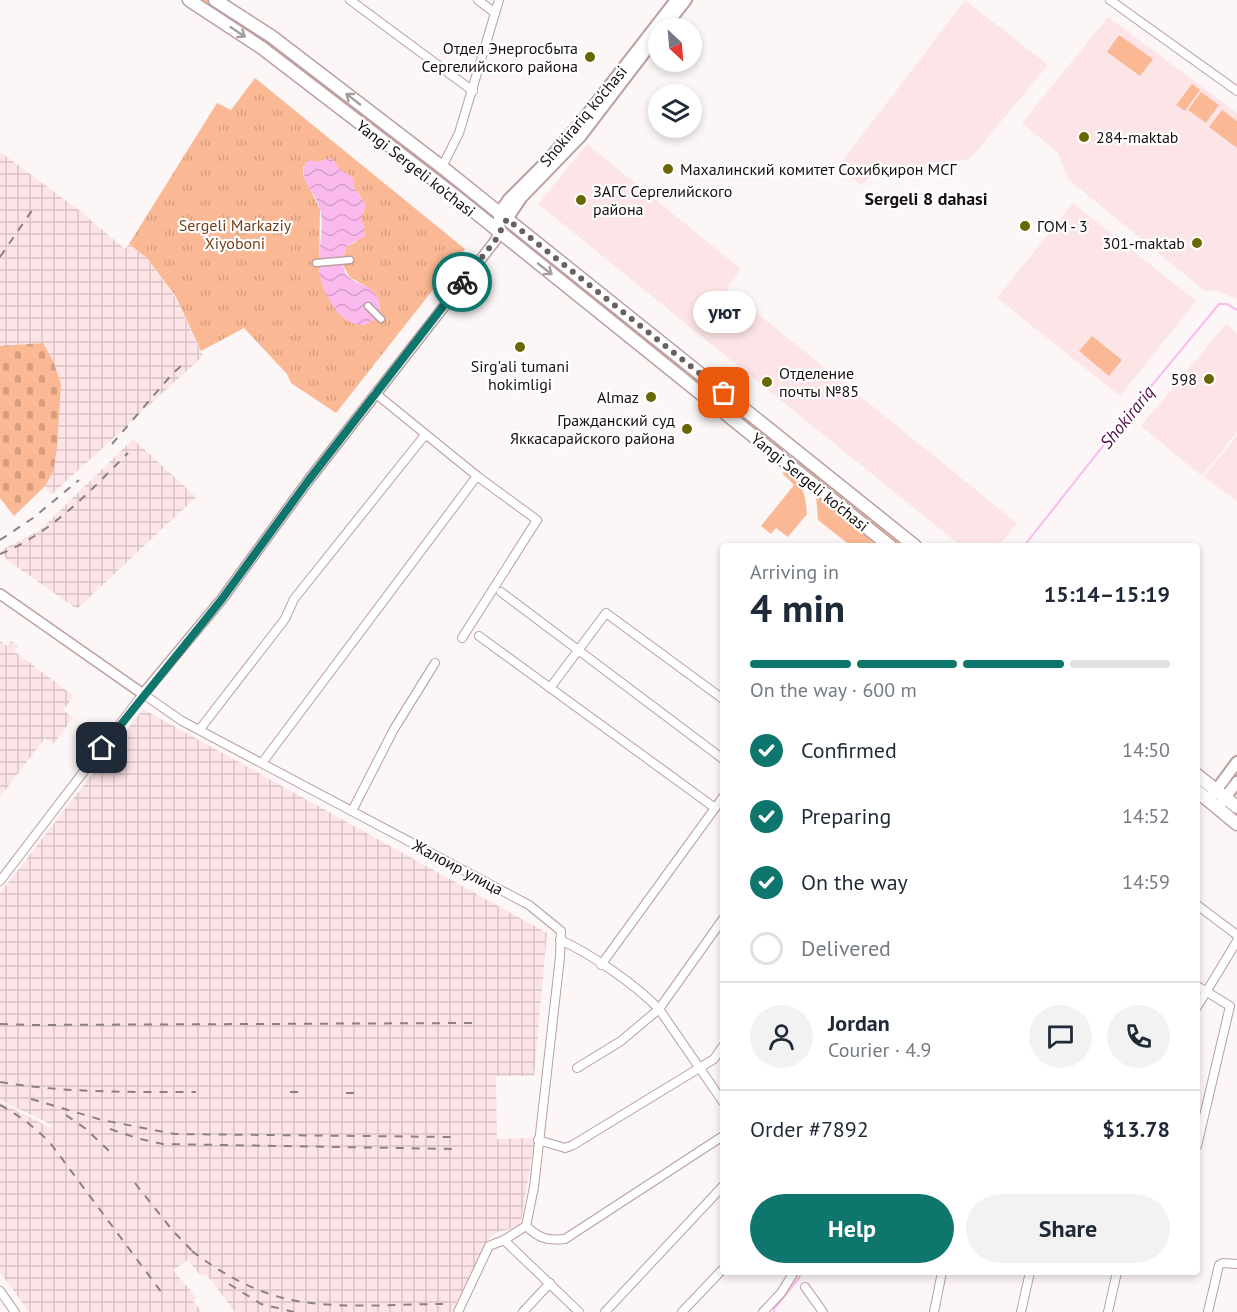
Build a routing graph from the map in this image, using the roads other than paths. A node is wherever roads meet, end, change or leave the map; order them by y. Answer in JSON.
{"nodes":[{"id":1,"x":189,"y":0,"type":"edge"},
{"id":2,"x":215,"y":0,"type":"edge"},
{"id":3,"x":350,"y":0,"type":"edge"},
{"id":4,"x":478,"y":0,"type":"edge"},
{"id":5,"x":499,"y":0,"type":"edge"},
{"id":6,"x":676,"y":0,"type":"edge"},
{"id":7,"x":686,"y":0,"type":"edge"},
{"id":8,"x":1110,"y":0,"type":"edge"},
{"id":9,"x":495,"y":13,"type":"junction"},
{"id":10,"x":671,"y":18,"type":"edge"},
{"id":11,"x":648,"y":48,"type":"edge"},
{"id":12,"x":473,"y":90,"type":"junction"},
{"id":13,"x":1237,"y":91,"type":"edge"},
{"id":14,"x":442,"y":167,"type":"junction"},
{"id":15,"x":503,"y":216,"type":"junction"},
{"id":16,"x":499,"y":233,"type":"junction"},
{"id":17,"x":350,"y":260,"type":"dead end"},
{"id":18,"x":316,"y":263,"type":"dead end"},
{"id":19,"x":368,"y":306,"type":"dead end"},
{"id":20,"x":381,"y":319,"type":"dead end"},
{"id":21,"x":691,"y":366,"type":"junction"},
{"id":22,"x":681,"y":378,"type":"junction"},
{"id":23,"x":375,"y":393,"type":"junction"},
{"id":24,"x":425,"y":435,"type":"junction"},
{"id":25,"x":796,"y":451,"type":"junction"},
{"id":26,"x":786,"y":463,"type":"junction"},
{"id":27,"x":477,"y":476,"type":"junction"},
{"id":28,"x":886,"y":543,"type":"edge"},
{"id":29,"x":911,"y":543,"type":"edge"},
{"id":30,"x":501,"y":592,"type":"dead end"},
{"id":31,"x":0,"y":594,"type":"edge"},
{"id":32,"x":479,"y":636,"type":"dead end"},
{"id":33,"x":462,"y":638,"type":"dead end"},
{"id":34,"x":579,"y":650,"type":"junction"},
{"id":35,"x":435,"y":663,"type":"dead end"},
{"id":36,"x":550,"y":688,"type":"junction"},
{"id":37,"x":143,"y":694,"type":"junction"},
{"id":38,"x":720,"y":697,"type":"edge"},
{"id":39,"x":200,"y":729,"type":"junction"},
{"id":40,"x":720,"y":757,"type":"edge"},
{"id":41,"x":1237,"y":762,"type":"edge"},
{"id":42,"x":262,"y":764,"type":"junction"},
{"id":43,"x":1200,"y":779,"type":"edge"},
{"id":44,"x":1237,"y":782,"type":"edge"},
{"id":45,"x":1200,"y":792,"type":"edge"},
{"id":46,"x":1217,"y":799,"type":"junction"},
{"id":47,"x":720,"y":801,"type":"edge"},
{"id":48,"x":1237,"y":807,"type":"edge"},
{"id":49,"x":715,"y":808,"type":"junction"},
{"id":50,"x":352,"y":811,"type":"junction"},
{"id":51,"x":1237,"y":824,"type":"edge"},
{"id":52,"x":0,"y":881,"type":"edge"},
{"id":53,"x":1200,"y":907,"type":"edge"},
{"id":54,"x":720,"y":923,"type":"edge"},
{"id":55,"x":1237,"y":935,"type":"edge"},
{"id":56,"x":560,"y":940,"type":"junction"},
{"id":57,"x":1237,"y":941,"type":"edge"},
{"id":58,"x":601,"y":965,"type":"junction"},
{"id":59,"x":1200,"y":988,"type":"edge"},
{"id":60,"x":1206,"y":993,"type":"junction"},
{"id":61,"x":1200,"y":1002,"type":"edge"},
{"id":62,"x":659,"y":1009,"type":"junction"},
{"id":63,"x":720,"y":1050,"type":"edge"},
{"id":64,"x":700,"y":1067,"type":"junction"},
{"id":65,"x":577,"y":1068,"type":"dead end"},
{"id":66,"x":720,"y":1097,"type":"edge"},
{"id":67,"x":1200,"y":1133,"type":"edge"},
{"id":68,"x":720,"y":1138,"type":"edge"},
{"id":69,"x":538,"y":1140,"type":"junction"},
{"id":70,"x":720,"y":1189,"type":"edge"},
{"id":71,"x":526,"y":1226,"type":"junction"},
{"id":72,"x":504,"y":1240,"type":"junction"},
{"id":73,"x":1237,"y":1264,"type":"edge"},
{"id":74,"x":720,"y":1272,"type":"edge"},
{"id":75,"x":792,"y":1275,"type":"edge"},
{"id":76,"x":941,"y":1275,"type":"edge"},
{"id":77,"x":1029,"y":1275,"type":"edge"},
{"id":78,"x":1116,"y":1275,"type":"edge"},
{"id":79,"x":550,"y":1283,"type":"junction"},
{"id":80,"x":805,"y":1287,"type":"dead end"},
{"id":81,"x":0,"y":1291,"type":"edge"},
{"id":82,"x":765,"y":1311,"type":"edge"},
{"id":83,"x":15,"y":1312,"type":"edge"},
{"id":84,"x":458,"y":1312,"type":"edge"},
{"id":85,"x":523,"y":1312,"type":"edge"},
{"id":86,"x":579,"y":1312,"type":"edge"},
{"id":87,"x":605,"y":1312,"type":"edge"},
{"id":88,"x":682,"y":1312,"type":"edge"},
{"id":89,"x":823,"y":1312,"type":"edge"},
{"id":90,"x":934,"y":1312,"type":"edge"},
{"id":91,"x":1021,"y":1312,"type":"edge"},
{"id":92,"x":1108,"y":1312,"type":"edge"},
{"id":93,"x":1208,"y":1312,"type":"edge"}],
"edges":[{"from":1,"to":16,"type":"main road","name":"Yangi Sergeli ko'chasi","one_way":true},
{"from":14,"to":2,"type":"main road","name":"Yangi Sergeli ko'chasi","one_way":true},
{"from":3,"to":12,"type":"street"},
{"from":4,"to":9,"type":"street"},
{"from":5,"to":9,"type":"street"},
{"from":6,"to":15,"type":"main road","name":"Shokirariq ko'chasi"},
{"from":7,"to":10,"type":"main road"},
{"from":8,"to":13,"type":"street"},
{"from":9,"to":12,"type":"street"},
{"from":11,"to":15,"type":"main road","name":"Shokirariq ko'chasi"},
{"from":12,"to":14,"type":"street"},
{"from":14,"to":15,"type":"main road","name":"Yangi Sergeli ko'chasi"},
{"from":15,"to":16,"type":"main road"},
{"from":15,"to":21,"type":"main road","name":"Yangi Sergeli ko'chasi"},
{"from":16,"to":22,"type":"main road","name":"Yangi Sergeli ko'chasi","one_way":true},
{"from":16,"to":23,"type":"street"},
{"from":17,"to":18,"type":"street"},
{"from":19,"to":20,"type":"street"},
{"from":21,"to":22,"type":"main road"},
{"from":21,"to":25,"type":"main road","name":"Yangi Sergeli ko'chasi"},
{"from":22,"to":26,"type":"main road","name":"Yangi Sergeli ko'chasi"},
{"from":23,"to":24,"type":"street"},
{"from":23,"to":37,"type":"street"},
{"from":24,"to":27,"type":"street"},
{"from":24,"to":39,"type":"street"},
{"from":25,"to":26,"type":"main road"},
{"from":25,"to":29,"type":"main road","name":"Yangi Sergeli ko'chasi"},
{"from":26,"to":28,"type":"main road","name":"Yangi Sergeli ko'chasi"},
{"from":27,"to":33,"type":"street"},
{"from":27,"to":42,"type":"street"},
{"from":30,"to":34,"type":"street"},
{"from":31,"to":37,"type":"street","name":"Жалоир улица"},
{"from":32,"to":36,"type":"street"},
{"from":34,"to":36,"type":"street"},
{"from":34,"to":38,"type":"street"},
{"from":34,"to":40,"type":"street"},
{"from":35,"to":50,"type":"street"},
{"from":36,"to":49,"type":"street"},
{"from":37,"to":39,"type":"street","name":"Жалоир улица"},
{"from":37,"to":52,"type":"street"},
{"from":39,"to":42,"type":"street","name":"Жалоир улица"},
{"from":41,"to":46,"type":"main road"},
{"from":42,"to":50,"type":"street","name":"Жалоир улица"},
{"from":43,"to":46,"type":"main road"},
{"from":44,"to":46,"type":"main road"},
{"from":45,"to":46,"type":"main road"},
{"from":46,"to":48,"type":"main road"},
{"from":46,"to":51,"type":"main road"},
{"from":47,"to":49,"type":"street"},
{"from":49,"to":58,"type":"street"},
{"from":50,"to":56,"type":"street","name":"Жалоир улица"},
{"from":53,"to":55,"type":"street"},
{"from":54,"to":62,"type":"street"},
{"from":56,"to":58,"type":"street"},
{"from":56,"to":69,"type":"street"},
{"from":57,"to":60,"type":"street"},
{"from":58,"to":62,"type":"street"},
{"from":59,"to":60,"type":"street"},
{"from":60,"to":61,"type":"street"},
{"from":60,"to":67,"type":"street"},
{"from":62,"to":64,"type":"street"},
{"from":62,"to":65,"type":"street"},
{"from":63,"to":64,"type":"street"},
{"from":64,"to":66,"type":"street"},
{"from":64,"to":69,"type":"street"},
{"from":68,"to":71,"type":"street"},
{"from":69,"to":71,"type":"street"},
{"from":70,"to":87,"type":"street"},
{"from":71,"to":72,"type":"street"},
{"from":72,"to":79,"type":"street"},
{"from":72,"to":84,"type":"street"},
{"from":73,"to":93,"type":"street"},
{"from":74,"to":88,"type":"street"},
{"from":75,"to":82,"type":"street"},
{"from":76,"to":90,"type":"street"},
{"from":77,"to":91,"type":"street"},
{"from":78,"to":92,"type":"street"},
{"from":79,"to":85,"type":"street"},
{"from":79,"to":86,"type":"street"},
{"from":80,"to":89,"type":"street"},
{"from":81,"to":83,"type":"street"}]}
